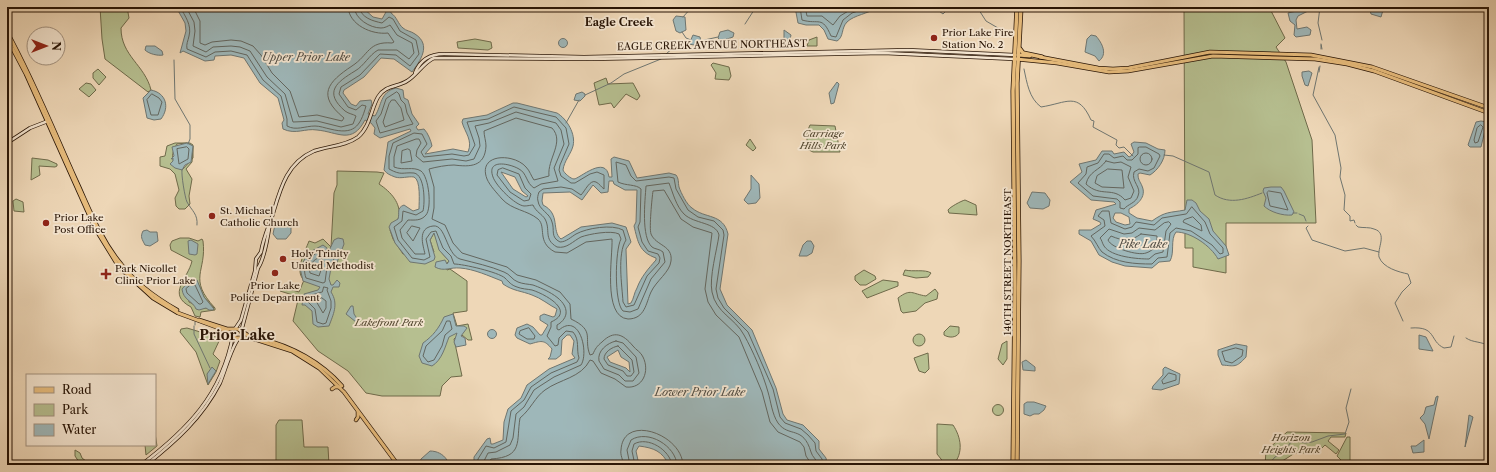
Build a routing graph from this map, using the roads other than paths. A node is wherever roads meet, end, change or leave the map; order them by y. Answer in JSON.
{"nodes":[{"id":1,"x":1016,"y":7,"type":"edge"},
{"id":2,"x":1021,"y":7,"type":"edge"},
{"id":3,"x":7,"y":32,"type":"edge"},
{"id":4,"x":7,"y":38,"type":"edge"},
{"id":5,"x":1019,"y":48,"type":"junction"},
{"id":6,"x":1268,"y":55,"type":"junction"},
{"id":7,"x":562,"y":56,"type":"junction"},
{"id":8,"x":1017,"y":57,"type":"junction"},
{"id":9,"x":1042,"y":57,"type":"junction"},
{"id":10,"x":545,"y":59,"type":"junction"},
{"id":11,"x":415,"y":74,"type":"junction"},
{"id":12,"x":1448,"y":93,"type":"junction"},
{"id":13,"x":1442,"y":95,"type":"junction"},
{"id":14,"x":1489,"y":108,"type":"edge"},
{"id":15,"x":1489,"y":112,"type":"edge"},
{"id":16,"x":48,"y":121,"type":"junction"},
{"id":17,"x":7,"y":143,"type":"edge"},
{"id":18,"x":61,"y":150,"type":"junction"},
{"id":19,"x":271,"y":218,"type":"junction"},
{"id":20,"x":266,"y":230,"type":"junction"},
{"id":21,"x":265,"y":243,"type":"junction"},
{"id":22,"x":258,"y":256,"type":"junction"},
{"id":23,"x":263,"y":258,"type":"junction"},
{"id":24,"x":256,"y":261,"type":"junction"},
{"id":25,"x":261,"y":263,"type":"junction"},
{"id":26,"x":251,"y":285,"type":"junction"},
{"id":27,"x":249,"y":307,"type":"junction"},
{"id":28,"x":235,"y":330,"type":"junction"},
{"id":29,"x":241,"y":332,"type":"junction"},
{"id":30,"x":233,"y":334,"type":"junction"},
{"id":31,"x":239,"y":337,"type":"junction"},
{"id":32,"x":332,"y":388,"type":"dead end"},
{"id":33,"x":340,"y":388,"type":"junction"},
{"id":34,"x":358,"y":410,"type":"junction"},
{"id":35,"x":356,"y":420,"type":"dead end"},
{"id":36,"x":369,"y":424,"type":"junction"},
{"id":37,"x":141,"y":465,"type":"edge"},
{"id":38,"x":146,"y":465,"type":"edge"},
{"id":39,"x":398,"y":465,"type":"edge"},
{"id":40,"x":1013,"y":465,"type":"edge"},
{"id":41,"x":1017,"y":465,"type":"edge"}],
"edges":[{"from":1,"to":8,"type":"highway"},
{"from":2,"to":5,"type":"highway"},
{"from":3,"to":16,"type":"main road"},
{"from":4,"to":16,"type":"main road"},
{"from":5,"to":8,"type":"highway"},
{"from":5,"to":9,"type":"highway"},
{"from":6,"to":8,"type":"main road"},
{"from":6,"to":9,"type":"main road"},
{"from":6,"to":12,"type":"main road"},
{"from":6,"to":13,"type":"main road"},
{"from":7,"to":8,"type":"main road","name":"EAGLE CREEK AVENUE NORTHEAST"},
{"from":7,"to":10,"type":"main road"},
{"from":7,"to":11,"type":"main road","name":"EAGLE CREEK AVENUE NORTHEAST"},
{"from":8,"to":9,"type":"main road"},
{"from":8,"to":10,"type":"main road","name":"EAGLE CREEK AVENUE NORTHEAST"},
{"from":8,"to":40,"type":"highway","name":"140TH STREET NORTHEAST"},
{"from":8,"to":41,"type":"highway","name":"140TH STREET NORTHEAST"},
{"from":10,"to":11,"type":"main road","name":"EAGLE CREEK AVENUE NORTHEAST"},
{"from":11,"to":19,"type":"main road","name":"EAGLE CREEK AVENUE NORTHEAST"},
{"from":12,"to":13,"type":"main road"},
{"from":12,"to":14,"type":"main road"},
{"from":13,"to":15,"type":"main road"},
{"from":16,"to":17,"type":"main road"},
{"from":16,"to":18,"type":"main road"},
{"from":18,"to":28,"type":"main road"},
{"from":18,"to":30,"type":"main road"},
{"from":19,"to":20,"type":"main road"},
{"from":19,"to":21,"type":"main road"},
{"from":20,"to":21,"type":"main road"},
{"from":20,"to":22,"type":"main road"},
{"from":21,"to":23,"type":"main road"},
{"from":22,"to":23,"type":"main road"},
{"from":22,"to":24,"type":"main road"},
{"from":23,"to":25,"type":"main road"},
{"from":24,"to":25,"type":"main road"},
{"from":24,"to":26,"type":"main road"},
{"from":25,"to":27,"type":"main road"},
{"from":26,"to":27,"type":"main road"},
{"from":26,"to":28,"type":"main road"},
{"from":27,"to":29,"type":"main road"},
{"from":28,"to":29,"type":"main road"},
{"from":28,"to":30,"type":"main road"},
{"from":29,"to":31,"type":"main road"},
{"from":29,"to":36,"type":"main road"},
{"from":30,"to":31,"type":"main road"},
{"from":30,"to":37,"type":"main road"},
{"from":31,"to":33,"type":"main road"},
{"from":31,"to":38,"type":"main road"},
{"from":32,"to":33,"type":"main road"},
{"from":33,"to":34,"type":"main road"},
{"from":34,"to":35,"type":"main road"},
{"from":34,"to":36,"type":"main road"},
{"from":36,"to":39,"type":"main road"}]}
